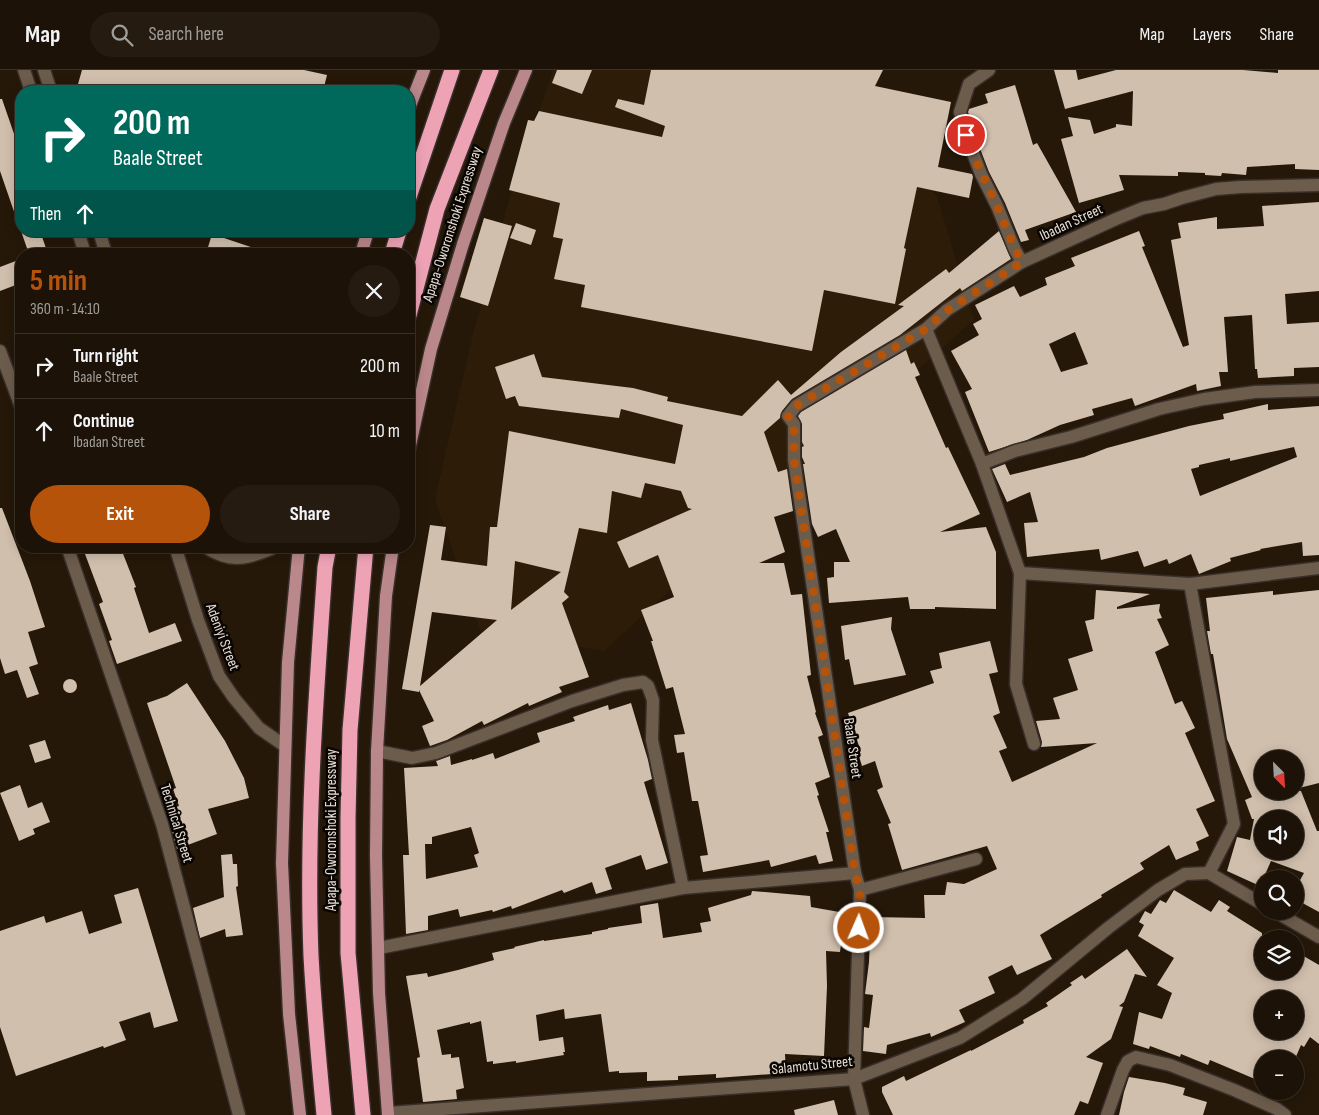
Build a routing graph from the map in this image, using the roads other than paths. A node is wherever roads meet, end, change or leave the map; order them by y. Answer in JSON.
{"nodes":[{"id":1,"x":24,"y":70,"type":"edge"},
{"id":2,"x":44,"y":70,"type":"edge"},
{"id":3,"x":424,"y":70,"type":"edge"},
{"id":4,"x":452,"y":70,"type":"edge"},
{"id":5,"x":491,"y":70,"type":"edge"},
{"id":6,"x":526,"y":70,"type":"edge"},
{"id":7,"x":989,"y":70,"type":"edge"},
{"id":8,"x":29,"y":85,"type":"edge"},
{"id":9,"x":49,"y":85,"type":"edge"},
{"id":10,"x":415,"y":93,"type":"edge"},
{"id":11,"x":415,"y":179,"type":"edge"},
{"id":12,"x":1319,"y":185,"type":"edge"},
{"id":13,"x":1022,"y":262,"type":"junction"},
{"id":14,"x":415,"y":292,"type":"edge"},
{"id":15,"x":926,"y":329,"type":"junction"},
{"id":16,"x":0,"y":351,"type":"edge"},
{"id":17,"x":1319,"y":390,"type":"edge"},
{"id":18,"x":15,"y":391,"type":"edge"},
{"id":19,"x":810,"y":398,"type":"joint"},
{"id":20,"x":415,"y":422,"type":"edge"},
{"id":21,"x":982,"y":464,"type":"junction"},
{"id":22,"x":69,"y":553,"type":"edge"},
{"id":23,"x":177,"y":553,"type":"edge"},
{"id":24,"x":215,"y":553,"type":"edge"},
{"id":25,"x":260,"y":553,"type":"edge"},
{"id":26,"x":298,"y":553,"type":"edge"},
{"id":27,"x":328,"y":553,"type":"edge"},
{"id":28,"x":365,"y":553,"type":"edge"},
{"id":29,"x":393,"y":553,"type":"edge"},
{"id":30,"x":1319,"y":568,"type":"edge"},
{"id":31,"x":1020,"y":573,"type":"junction"},
{"id":32,"x":1190,"y":584,"type":"junction"},
{"id":33,"x":1034,"y":744,"type":"dead end"},
{"id":34,"x":285,"y":746,"type":"junction"},
{"id":35,"x":377,"y":751,"type":"junction"},
{"id":36,"x":976,"y":858,"type":"dead end"},
{"id":37,"x":855,"y":873,"type":"junction"},
{"id":38,"x":1209,"y":873,"type":"junction"},
{"id":39,"x":682,"y":888,"type":"junction"},
{"id":40,"x":860,"y":890,"type":"junction"},
{"id":41,"x":1254,"y":899,"type":"edge"},
{"id":42,"x":1290,"y":920,"type":"edge"},
{"id":43,"x":1319,"y":937,"type":"edge"},
{"id":44,"x":379,"y":948,"type":"junction"},
{"id":45,"x":854,"y":1079,"type":"junction"},
{"id":46,"x":388,"y":1114,"type":"edge"},
{"id":47,"x":240,"y":1115,"type":"edge"},
{"id":48,"x":300,"y":1115,"type":"edge"},
{"id":49,"x":324,"y":1115,"type":"edge"},
{"id":50,"x":363,"y":1115,"type":"edge"},
{"id":51,"x":863,"y":1115,"type":"edge"},
{"id":52,"x":1107,"y":1115,"type":"edge"},
{"id":53,"x":1285,"y":1115,"type":"edge"}],
"edges":[{"from":1,"to":8,"type":"street"},
{"from":2,"to":9,"type":"street"},
{"from":3,"to":10,"type":"main road"},
{"from":4,"to":11,"type":"highway"},
{"from":5,"to":14,"type":"highway","name":"Apapa-Oworonshoki Expressway"},
{"from":6,"to":20,"type":"main road","name":"Apapa-Oworonshoki Expressway"},
{"from":7,"to":13,"type":"street"},
{"from":12,"to":13,"type":"street","name":"Ibadan Street"},
{"from":13,"to":15,"type":"street","name":"Ibadan Street"},
{"from":15,"to":19,"type":"street","name":"Ibadan Street"},
{"from":15,"to":21,"type":"street"},
{"from":16,"to":18,"type":"street"},
{"from":17,"to":21,"type":"street"},
{"from":19,"to":37,"type":"street","name":"Baale Street"},
{"from":21,"to":31,"type":"street"},
{"from":22,"to":47,"type":"street","name":"Technical Street"},
{"from":23,"to":34,"type":"street","name":"Adeniyi Street"},
{"from":24,"to":25,"type":"street"},
{"from":26,"to":34,"type":"main road"},
{"from":27,"to":49,"type":"highway","name":"Apapa-Oworonshoki Expressway"},
{"from":28,"to":50,"type":"highway","name":"Apapa-Oworonshoki Expressway"},
{"from":29,"to":35,"type":"main road"},
{"from":30,"to":32,"type":"street"},
{"from":31,"to":32,"type":"street"},
{"from":31,"to":33,"type":"street"},
{"from":32,"to":38,"type":"street"},
{"from":34,"to":48,"type":"main road"},
{"from":35,"to":39,"type":"street"},
{"from":35,"to":44,"type":"main road"},
{"from":36,"to":40,"type":"street"},
{"from":37,"to":39,"type":"street"},
{"from":37,"to":40,"type":"street","name":"Baale Street"},
{"from":38,"to":41,"type":"street"},
{"from":38,"to":45,"type":"street","name":"Salamotu Street"},
{"from":39,"to":44,"type":"street"},
{"from":40,"to":45,"type":"street","name":"Baale Street"},
{"from":42,"to":43,"type":"street"},
{"from":44,"to":46,"type":"main road"},
{"from":45,"to":46,"type":"street","name":"Salamotu Street"},
{"from":45,"to":51,"type":"street","name":"Baale Street"},
{"from":52,"to":53,"type":"street"}]}
